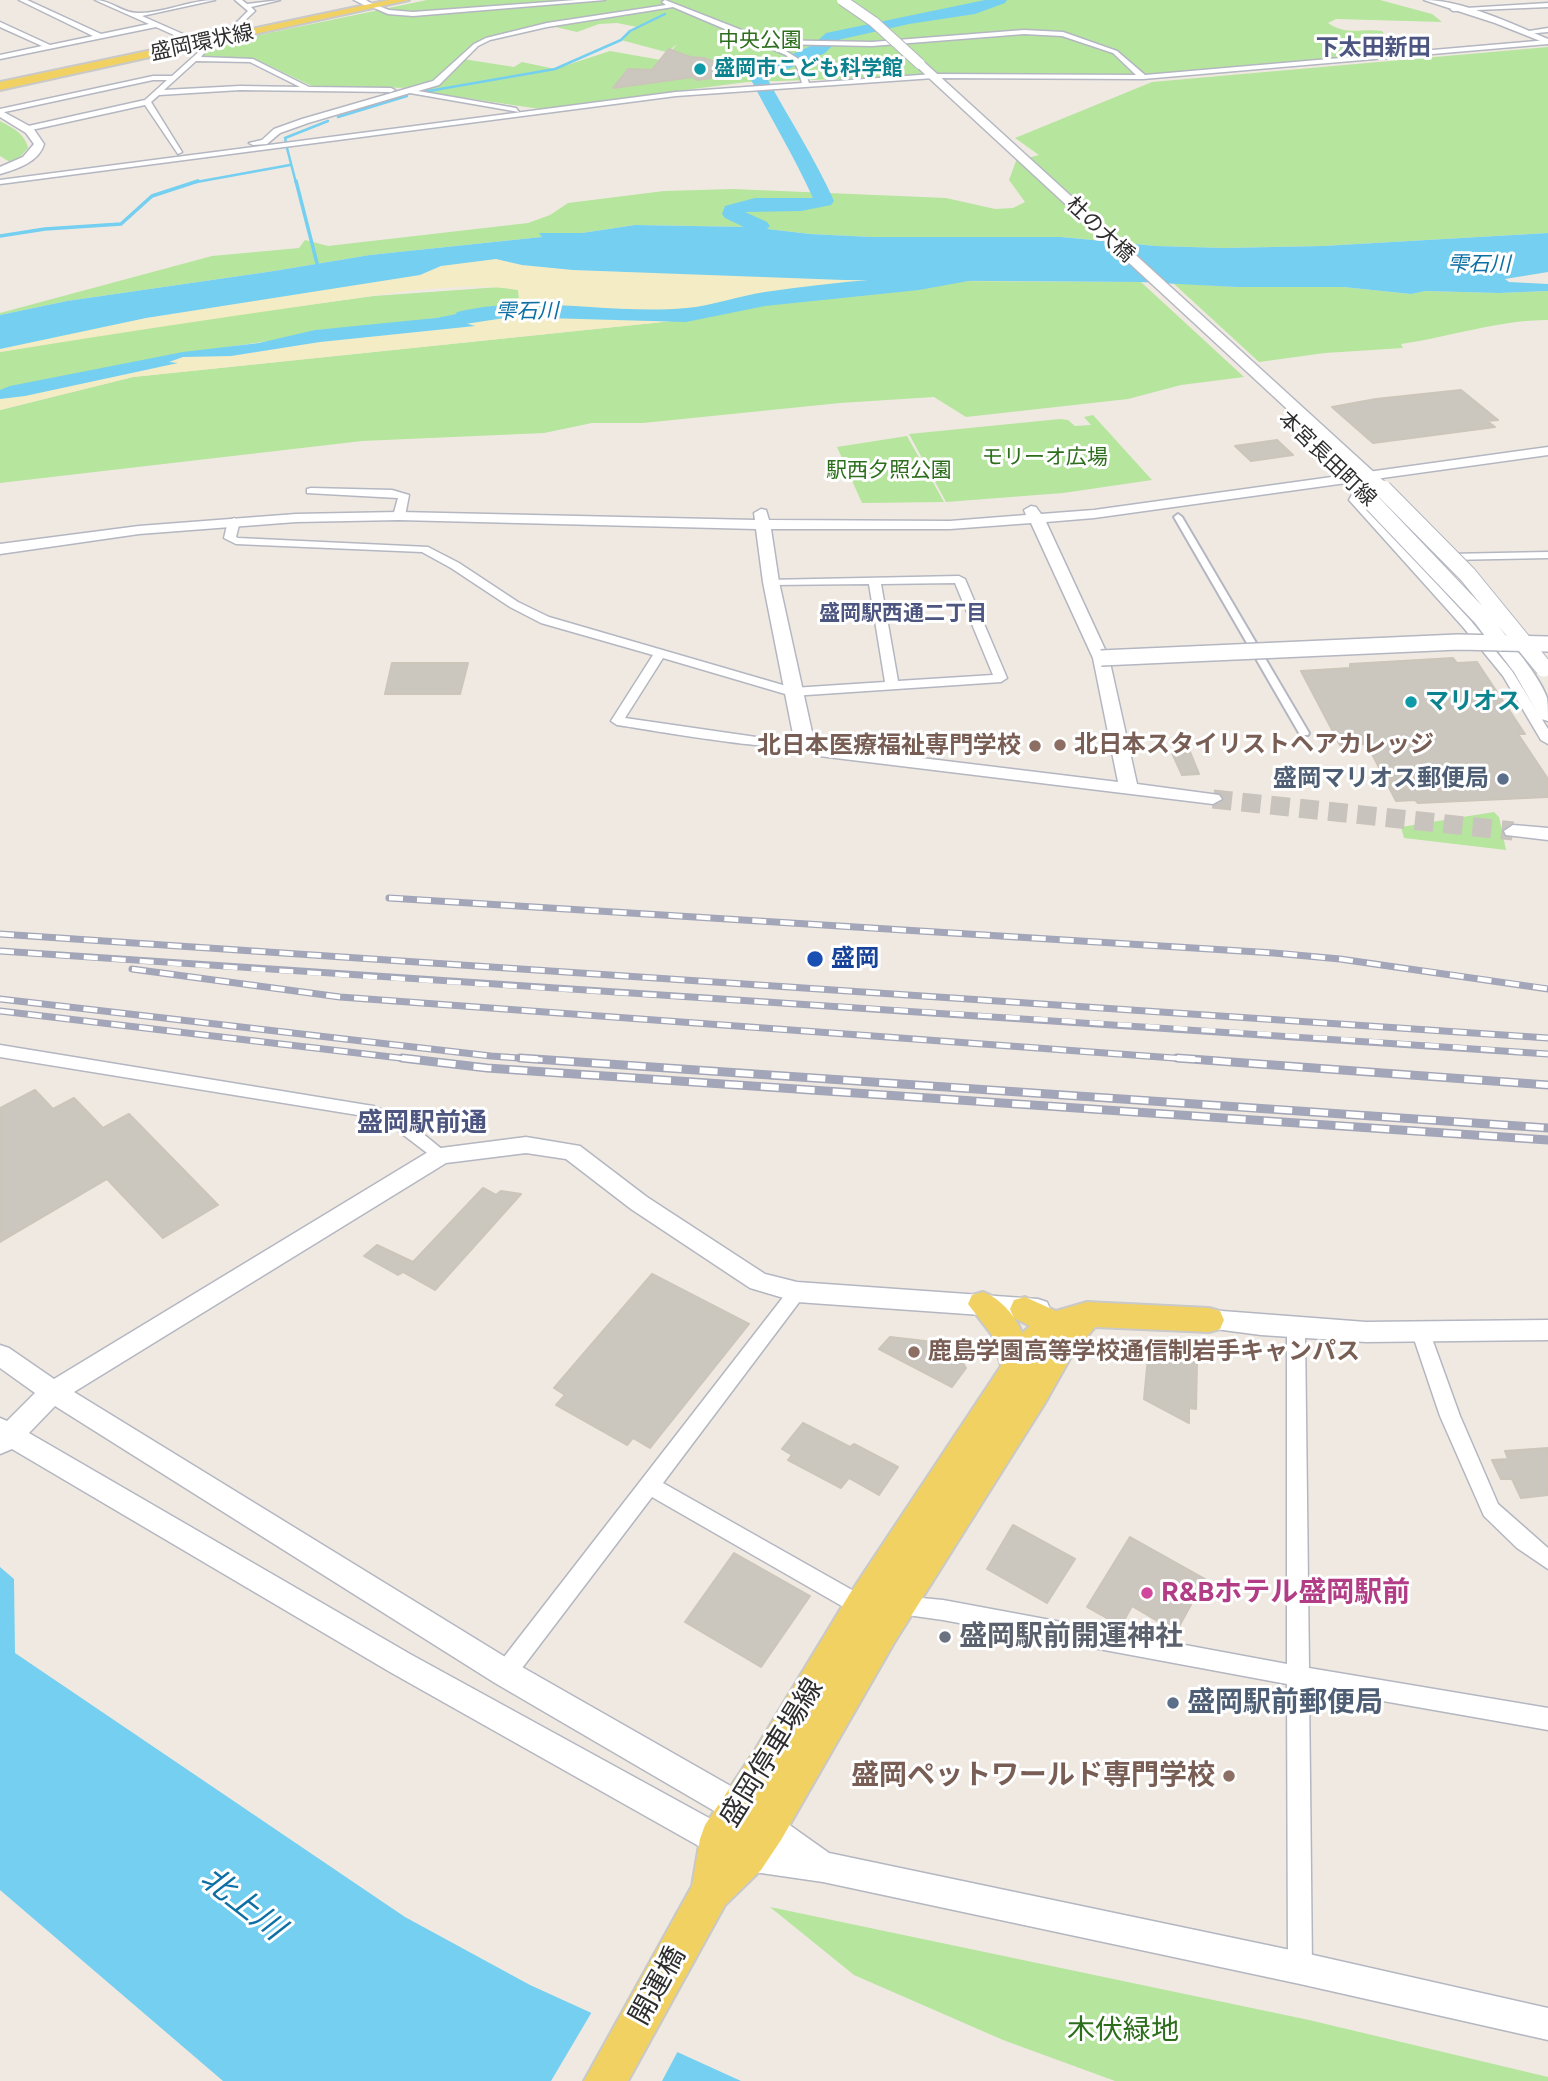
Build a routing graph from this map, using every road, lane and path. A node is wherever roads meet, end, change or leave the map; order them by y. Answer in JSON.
{"nodes":[{"id":1,"x":22,"y":0,"type":"edge"},
{"id":2,"x":98,"y":0,"type":"edge"},
{"id":3,"x":212,"y":0,"type":"edge"},
{"id":4,"x":237,"y":0,"type":"edge"},
{"id":5,"x":277,"y":0,"type":"edge"},
{"id":6,"x":385,"y":0,"type":"edge"},
{"id":7,"x":404,"y":0,"type":"edge"},
{"id":8,"x":602,"y":0,"type":"edge"},
{"id":9,"x":656,"y":0,"type":"edge"},
{"id":10,"x":842,"y":0,"type":"edge"},
{"id":11,"x":1427,"y":0,"type":"edge"},
{"id":12,"x":1490,"y":0,"type":"edge"},
{"id":13,"x":367,"y":3,"type":"edge"},
{"id":14,"x":1547,"y":3,"type":"edge"},
{"id":15,"x":675,"y":5,"type":"junction"},
{"id":16,"x":246,"y":6,"type":"junction"},
{"id":17,"x":1505,"y":7,"type":"junction"},
{"id":18,"x":1453,"y":9,"type":"junction"},
{"id":19,"x":134,"y":16,"type":"junction"},
{"id":20,"x":0,"y":24,"type":"edge"},
{"id":21,"x":156,"y":25,"type":"junction"},
{"id":22,"x":13,"y":30,"type":"junction"},
{"id":23,"x":243,"y":30,"type":"junction"},
{"id":24,"x":1548,"y":30,"type":"edge"},
{"id":25,"x":1526,"y":32,"type":"junction"},
{"id":26,"x":0,"y":33,"type":"edge"},
{"id":27,"x":101,"y":37,"type":"junction"},
{"id":28,"x":198,"y":41,"type":"junction"},
{"id":29,"x":766,"y":42,"type":"junction"},
{"id":30,"x":1548,"y":42,"type":"edge"},
{"id":31,"x":49,"y":47,"type":"junction"},
{"id":32,"x":1410,"y":53,"type":"junction"},
{"id":33,"x":0,"y":57,"type":"edge"},
{"id":34,"x":195,"y":59,"type":"junction"},
{"id":35,"x":1389,"y":61,"type":"dead end"},
{"id":36,"x":1143,"y":76,"type":"junction"},
{"id":37,"x":173,"y":78,"type":"junction"},
{"id":38,"x":937,"y":79,"type":"junction"},
{"id":39,"x":806,"y":83,"type":"junction"},
{"id":40,"x":0,"y":84,"type":"edge"},
{"id":41,"x":309,"y":89,"type":"junction"},
{"id":42,"x":404,"y":90,"type":"junction"},
{"id":43,"x":156,"y":93,"type":"junction"},
{"id":44,"x":147,"y":102,"type":"junction"},
{"id":45,"x":0,"y":112,"type":"edge"},
{"id":46,"x":524,"y":113,"type":"junction"},
{"id":47,"x":326,"y":115,"type":"junction"},
{"id":48,"x":336,"y":120,"type":"dead end"},
{"id":49,"x":346,"y":125,"type":"dead end"},
{"id":50,"x":27,"y":129,"type":"junction"},
{"id":51,"x":356,"y":130,"type":"dead end"},
{"id":52,"x":178,"y":152,"type":"junction"},
{"id":53,"x":13,"y":166,"type":"junction"},
{"id":54,"x":0,"y":171,"type":"edge"},
{"id":55,"x":0,"y":182,"type":"edge"},
{"id":56,"x":1266,"y":384,"type":"junction"},
{"id":57,"x":1285,"y":420,"type":"dead end"},
{"id":58,"x":1548,"y":439,"type":"edge"},
{"id":59,"x":1548,"y":452,"type":"edge"},
{"id":60,"x":1336,"y":467,"type":"joint"},
{"id":61,"x":1352,"y":472,"type":"junction"},
{"id":62,"x":1366,"y":484,"type":"junction"},
{"id":63,"x":311,"y":491,"type":"dead end"},
{"id":64,"x":400,"y":511,"type":"junction"},
{"id":65,"x":1033,"y":513,"type":"junction"},
{"id":66,"x":1178,"y":517,"type":"dead end"},
{"id":67,"x":762,"y":519,"type":"junction"},
{"id":68,"x":234,"y":522,"type":"junction"},
{"id":69,"x":0,"y":540,"type":"edge"},
{"id":70,"x":0,"y":549,"type":"edge"},
{"id":71,"x":1548,"y":555,"type":"edge"},
{"id":72,"x":1448,"y":557,"type":"junction"},
{"id":73,"x":771,"y":582,"type":"junction"},
{"id":74,"x":874,"y":582,"type":"junction"},
{"id":75,"x":1500,"y":642,"type":"junction"},
{"id":76,"x":1525,"y":643,"type":"junction"},
{"id":77,"x":1548,"y":644,"type":"edge"},
{"id":78,"x":659,"y":655,"type":"junction"},
{"id":79,"x":1101,"y":658,"type":"junction"},
{"id":80,"x":1548,"y":673,"type":"edge"},
{"id":81,"x":892,"y":684,"type":"junction"},
{"id":82,"x":792,"y":692,"type":"junction"},
{"id":83,"x":1548,"y":715,"type":"edge"},
{"id":84,"x":1304,"y":733,"type":"dead end"},
{"id":85,"x":1548,"y":740,"type":"edge"},
{"id":86,"x":807,"y":744,"type":"junction"},
{"id":87,"x":1129,"y":790,"type":"junction"},
{"id":88,"x":1213,"y":799,"type":"tunnel mouth"},
{"id":89,"x":1513,"y":831,"type":"tunnel mouth"},
{"id":90,"x":1548,"y":834,"type":"edge"},
{"id":91,"x":0,"y":1051,"type":"edge"},
{"id":92,"x":441,"y":1155,"type":"junction"},
{"id":93,"x":797,"y":1292,"type":"junction"},
{"id":94,"x":983,"y":1304,"type":"junction"},
{"id":95,"x":1209,"y":1320,"type":"joint"},
{"id":96,"x":1047,"y":1326,"type":"junction"},
{"id":97,"x":1537,"y":1329,"type":"edge"},
{"id":98,"x":1296,"y":1330,"type":"junction"},
{"id":99,"x":1421,"y":1333,"type":"junction"},
{"id":100,"x":0,"y":1355,"type":"edge"},
{"id":101,"x":1016,"y":1365,"type":"junction"},
{"id":102,"x":53,"y":1392,"type":"junction"},
{"id":103,"x":3,"y":1436,"type":"edge"},
{"id":104,"x":649,"y":1485,"type":"junction"},
{"id":105,"x":1548,"y":1560,"type":"edge"},
{"id":106,"x":861,"y":1606,"type":"junction"},
{"id":107,"x":900,"y":1606,"type":"junction"},
{"id":108,"x":505,"y":1674,"type":"junction"},
{"id":109,"x":1297,"y":1676,"type":"junction"},
{"id":110,"x":1548,"y":1719,"type":"edge"},
{"id":111,"x":743,"y":1832,"type":"junction"},
{"id":112,"x":711,"y":1891,"type":"joint"},
{"id":113,"x":1300,"y":1968,"type":"junction"},
{"id":114,"x":1548,"y":2024,"type":"edge"},
{"id":115,"x":605,"y":2081,"type":"edge"}],
"edges":[{"from":1,"to":27,"type":"street"},
{"from":2,"to":19,"type":"street"},
{"from":3,"to":19,"type":"street"},
{"from":4,"to":16,"type":"street"},
{"from":5,"to":16,"type":"street"},
{"from":6,"to":13,"type":"main road","name":"盛岡環状線"},
{"from":7,"to":13,"type":"main road","name":"盛岡環状線"},
{"from":8,"to":13,"type":"street"},
{"from":9,"to":15,"type":"street"},
{"from":10,"to":38,"type":"main road","bridge":true},
{"from":11,"to":18,"type":"street"},
{"from":12,"to":17,"type":"street"},
{"from":13,"to":23,"type":"main road","name":"盛岡環状線"},
{"from":13,"to":28,"type":"main road","name":"盛岡環状線"},
{"from":14,"to":17,"type":"street"},
{"from":15,"to":29,"type":"street"},
{"from":15,"to":42,"type":"street"},
{"from":16,"to":23,"type":"street"},
{"from":17,"to":18,"type":"street"},
{"from":18,"to":25,"type":"street"},
{"from":19,"to":21,"type":"street"},
{"from":20,"to":22,"type":"street"},
{"from":21,"to":27,"type":"street"},
{"from":21,"to":28,"type":"street"},
{"from":22,"to":26,"type":"street"},
{"from":22,"to":31,"type":"street"},
{"from":23,"to":28,"type":"main road","name":"盛岡環状線"},
{"from":24,"to":25,"type":"street"},
{"from":25,"to":30,"type":"street"},
{"from":27,"to":31,"type":"street"},
{"from":28,"to":34,"type":"street"},
{"from":28,"to":40,"type":"main road","name":"盛岡環状線"},
{"from":29,"to":36,"type":"street"},
{"from":29,"to":39,"type":"street"},
{"from":30,"to":32,"type":"street"},
{"from":31,"to":33,"type":"street"},
{"from":32,"to":35,"type":"street"},
{"from":32,"to":36,"type":"street"},
{"from":34,"to":37,"type":"street"},
{"from":34,"to":41,"type":"street"},
{"from":36,"to":38,"type":"street"},
{"from":37,"to":43,"type":"street"},
{"from":37,"to":45,"type":"street"},
{"from":38,"to":39,"type":"street"},
{"from":38,"to":56,"type":"main road","name":"杜の大橋"},
{"from":39,"to":46,"type":"street"},
{"from":41,"to":42,"type":"street"},
{"from":41,"to":43,"type":"street"},
{"from":42,"to":46,"type":"street"},
{"from":42,"to":47,"type":"street"},
{"from":43,"to":44,"type":"street"},
{"from":44,"to":50,"type":"street"},
{"from":44,"to":52,"type":"street"},
{"from":45,"to":50,"type":"street"},
{"from":46,"to":55,"type":"street"},
{"from":47,"to":48,"type":"street"},
{"from":47,"to":52,"type":"street"},
{"from":49,"to":51,"type":"street"},
{"from":50,"to":53,"type":"street"},
{"from":52,"to":53,"type":"street"},
{"from":53,"to":54,"type":"street"},
{"from":56,"to":57,"type":"main road","name":"本宮長田町線"},
{"from":56,"to":61,"type":"main road","name":"本宮長田町線"},
{"from":58,"to":61,"type":"street"},
{"from":59,"to":62,"type":"street"},
{"from":60,"to":61,"type":"main road","name":"本宮長田町線"},
{"from":60,"to":65,"type":"street"},
{"from":61,"to":62,"type":"main road","name":"本宮長田町線"},
{"from":61,"to":65,"type":"street"},
{"from":62,"to":75,"type":"main road","name":"本宮長田町線","bridge":true},
{"from":62,"to":76,"type":"main road","name":"本宮長田町線","bridge":true},
{"from":63,"to":64,"type":"street"},
{"from":64,"to":67,"type":"street"},
{"from":64,"to":68,"type":"street"},
{"from":64,"to":69,"type":"street"},
{"from":65,"to":67,"type":"street"},
{"from":65,"to":79,"type":"street"},
{"from":66,"to":84,"type":"street"},
{"from":67,"to":73,"type":"street"},
{"from":68,"to":70,"type":"street"},
{"from":68,"to":78,"type":"street"},
{"from":71,"to":72,"type":"street"},
{"from":72,"to":80,"type":"street"},
{"from":72,"to":85,"type":"street"},
{"from":73,"to":74,"type":"street"},
{"from":73,"to":82,"type":"street"},
{"from":74,"to":81,"type":"street"},
{"from":74,"to":81,"type":"street"},
{"from":75,"to":76,"type":"street","bridge":true},
{"from":75,"to":79,"type":"street","bridge":true},
{"from":75,"to":83,"type":"main road","name":"本宮長田町線"},
{"from":76,"to":77,"type":"street","bridge":true},
{"from":76,"to":80,"type":"main road","name":"本宮長田町線","bridge":true},
{"from":78,"to":82,"type":"street"},
{"from":78,"to":86,"type":"street"},
{"from":79,"to":87,"type":"street"},
{"from":81,"to":82,"type":"street"},
{"from":82,"to":86,"type":"street"},
{"from":86,"to":87,"type":"street"},
{"from":87,"to":88,"type":"street"},
{"from":89,"to":90,"type":"street"},
{"from":91,"to":92,"type":"street"},
{"from":92,"to":93,"type":"street"},
{"from":92,"to":102,"type":"street"},
{"from":93,"to":94,"type":"street"},
{"from":93,"to":104,"type":"street"},
{"from":94,"to":96,"type":"street"},
{"from":94,"to":101,"type":"main road"},
{"from":95,"to":96,"type":"main road","name":"盛岡停車場線"},
{"from":95,"to":98,"type":"street"},
{"from":96,"to":101,"type":"main road","name":"盛岡停車場線"},
{"from":96,"to":107,"type":"main road","name":"盛岡停車場線"},
{"from":97,"to":99,"type":"street"},
{"from":98,"to":99,"type":"street"},
{"from":98,"to":109,"type":"street"},
{"from":99,"to":105,"type":"street"},
{"from":100,"to":102,"type":"street"},
{"from":101,"to":106,"type":"main road","name":"盛岡停車場線"},
{"from":102,"to":103,"type":"street"},
{"from":102,"to":108,"type":"street"},
{"from":103,"to":111,"type":"street"},
{"from":104,"to":106,"type":"street"},
{"from":104,"to":108,"type":"street"},
{"from":106,"to":111,"type":"main road","name":"盛岡停車場線"},
{"from":107,"to":109,"type":"street"},
{"from":107,"to":111,"type":"main road","name":"盛岡停車場線"},
{"from":108,"to":111,"type":"street"},
{"from":109,"to":110,"type":"street"},
{"from":109,"to":113,"type":"street"},
{"from":111,"to":112,"type":"main road","name":"盛岡停車場線"},
{"from":111,"to":113,"type":"street"},
{"from":112,"to":115,"type":"main road","name":"開運橋"},
{"from":113,"to":114,"type":"street"}]}
